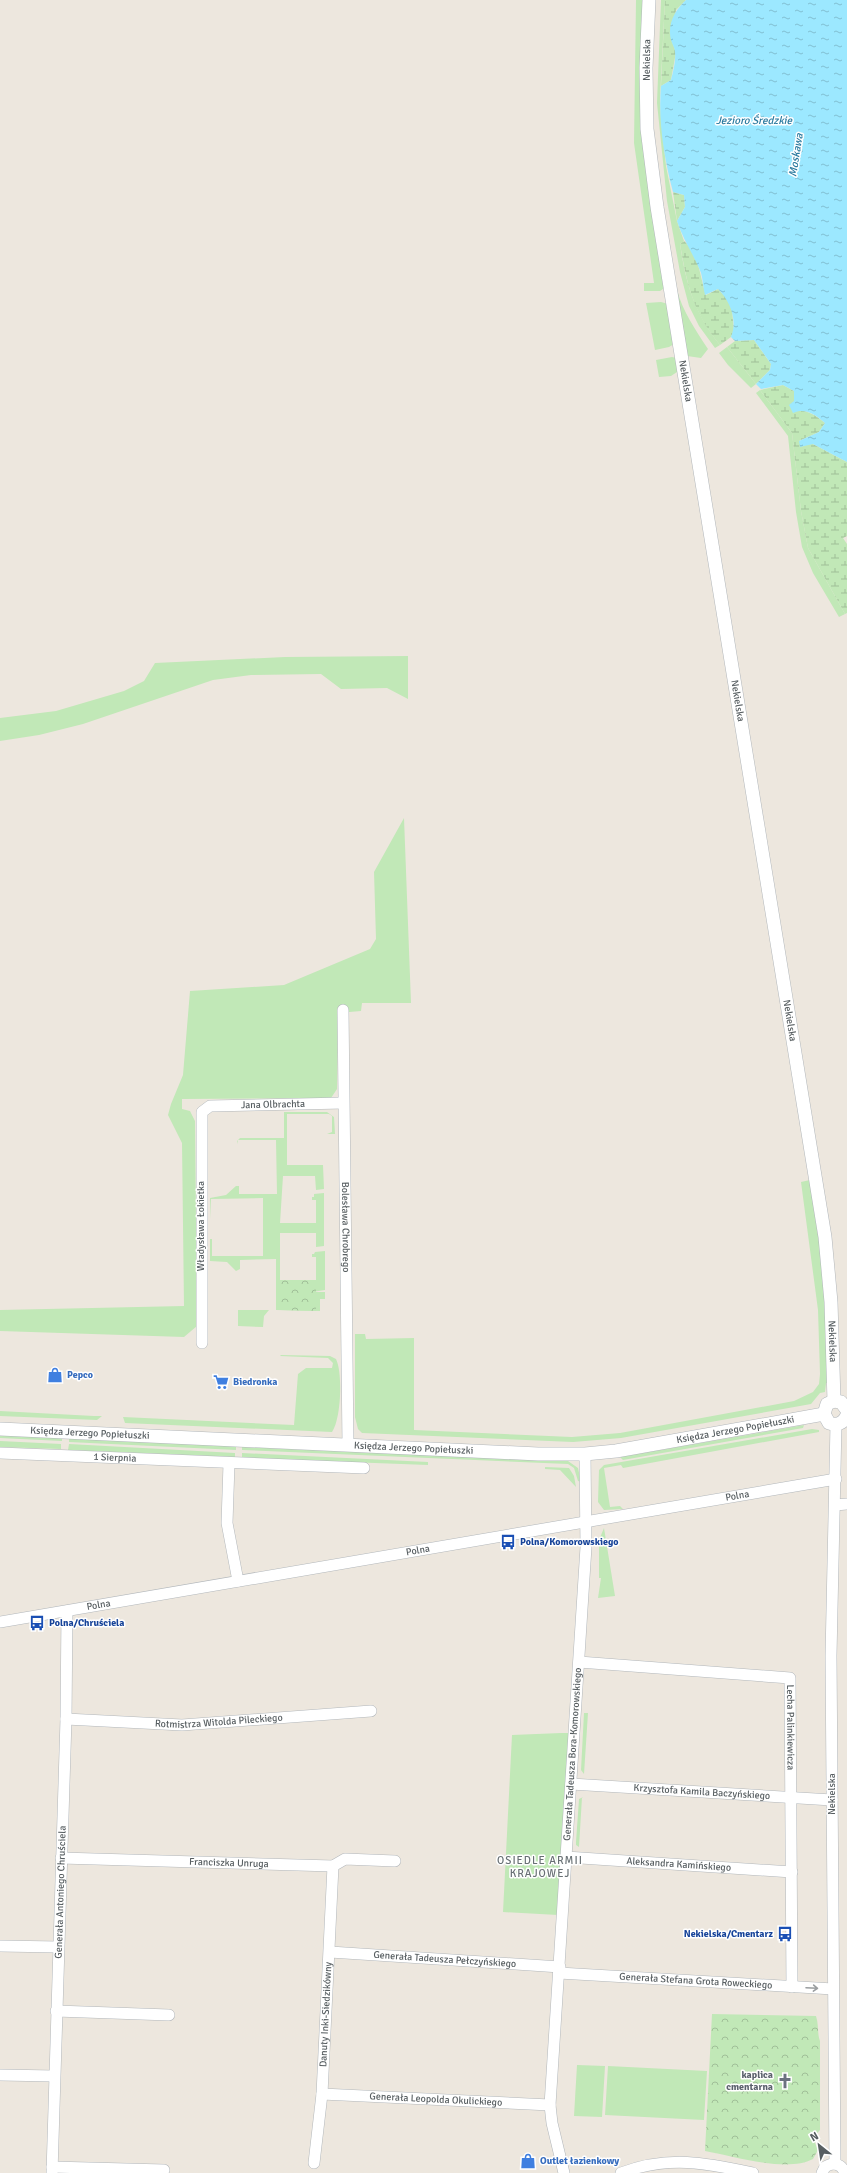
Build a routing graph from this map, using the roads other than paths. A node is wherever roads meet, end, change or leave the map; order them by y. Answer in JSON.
{"nodes":[{"id":1,"x":649,"y":0,"type":"edge"},
{"id":2,"x":343,"y":1010,"type":"dead end"},
{"id":3,"x":343,"y":1103,"type":"junction"},
{"id":4,"x":204,"y":1110,"type":"joint"},
{"id":5,"x":202,"y":1343,"type":"dead end"},
{"id":6,"x":834,"y":1401,"type":"junction"},
{"id":7,"x":847,"y":1410,"type":"edge"},
{"id":8,"x":824,"y":1414,"type":"junction"},
{"id":9,"x":847,"y":1415,"type":"edge"},
{"id":10,"x":836,"y":1424,"type":"junction"},
{"id":11,"x":0,"y":1429,"type":"edge"},
{"id":12,"x":348,"y":1445,"type":"junction"},
{"id":13,"x":0,"y":1453,"type":"edge"},
{"id":14,"x":585,"y":1454,"type":"junction"},
{"id":15,"x":229,"y":1464,"type":"junction"},
{"id":16,"x":364,"y":1468,"type":"dead end"},
{"id":17,"x":836,"y":1479,"type":"junction"},
{"id":18,"x":847,"y":1504,"type":"edge"},
{"id":19,"x":835,"y":1505,"type":"junction"},
{"id":20,"x":586,"y":1522,"type":"junction"},
{"id":21,"x":238,"y":1581,"type":"junction"},
{"id":22,"x":67,"y":1611,"type":"junction"},
{"id":23,"x":0,"y":1622,"type":"edge"},
{"id":24,"x":579,"y":1662,"type":"junction"},
{"id":25,"x":372,"y":1711,"type":"dead end"},
{"id":26,"x":66,"y":1719,"type":"junction"},
{"id":27,"x":571,"y":1784,"type":"junction"},
{"id":28,"x":791,"y":1798,"type":"junction"},
{"id":29,"x":832,"y":1800,"type":"junction"},
{"id":30,"x":566,"y":1857,"type":"junction"},
{"id":31,"x":61,"y":1858,"type":"junction"},
{"id":32,"x":395,"y":1861,"type":"dead end"},
{"id":33,"x":334,"y":1866,"type":"junction"},
{"id":34,"x":792,"y":1872,"type":"junction"},
{"id":35,"x":0,"y":1946,"type":"edge"},
{"id":36,"x":58,"y":1947,"type":"junction"},
{"id":37,"x":330,"y":1952,"type":"junction"},
{"id":38,"x":560,"y":1970,"type":"junction"},
{"id":39,"x":792,"y":1988,"type":"junction"},
{"id":40,"x":833,"y":1989,"type":"junction"},
{"id":41,"x":56,"y":2011,"type":"junction"},
{"id":42,"x":169,"y":2016,"type":"dead end"},
{"id":43,"x":0,"y":2075,"type":"edge"},
{"id":44,"x":54,"y":2076,"type":"junction"},
{"id":45,"x":322,"y":2094,"type":"junction"},
{"id":46,"x":550,"y":2105,"type":"junction"},
{"id":47,"x":314,"y":2163,"type":"dead end"},
{"id":48,"x":835,"y":2164,"type":"junction"},
{"id":49,"x":52,"y":2170,"type":"edge"},
{"id":50,"x":164,"y":2170,"type":"dead end"},
{"id":51,"x":564,"y":2173,"type":"edge"},
{"id":52,"x":621,"y":2173,"type":"edge"},
{"id":53,"x":753,"y":2173,"type":"edge"},
{"id":54,"x":822,"y":2173,"type":"edge"},
{"id":55,"x":845,"y":2173,"type":"edge"}],
"edges":[{"from":1,"to":6,"type":"street","name":"Nekielska"},
{"from":2,"to":3,"type":"street","name":"Bolesława Chrobrego"},
{"from":3,"to":4,"type":"street","name":"Jana Olbrachta"},
{"from":3,"to":12,"type":"street","name":"Bolesława Chrobrego"},
{"from":4,"to":5,"type":"street","name":"Władysława Łokietka"},
{"from":6,"to":7,"type":"street"},
{"from":6,"to":8,"type":"street"},
{"from":8,"to":10,"type":"street"},
{"from":8,"to":14,"type":"street","name":"Księdza Jerzego Popiełuszki"},
{"from":9,"to":10,"type":"street"},
{"from":10,"to":17,"type":"street","name":"Nekielska"},
{"from":11,"to":12,"type":"street","name":"Księdza Jerzego Popiełuszki"},
{"from":12,"to":14,"type":"street","name":"Księdza Jerzego Popiełuszki"},
{"from":13,"to":15,"type":"street","name":"1 Sierpnia"},
{"from":14,"to":20,"type":"street","name":"Generała Tadeusza Bora-Komorowskiego"},
{"from":15,"to":16,"type":"street","name":"1 Sierpnia"},
{"from":15,"to":21,"type":"street"},
{"from":17,"to":19,"type":"street","name":"Nekielska"},
{"from":17,"to":20,"type":"street","name":"Polna"},
{"from":18,"to":19,"type":"street"},
{"from":19,"to":29,"type":"street","name":"Nekielska"},
{"from":20,"to":21,"type":"street","name":"Polna"},
{"from":20,"to":24,"type":"street","name":"Generała Tadeusza Bora-Komorowskiego"},
{"from":21,"to":22,"type":"street","name":"Polna"},
{"from":22,"to":23,"type":"street","name":"Polna"},
{"from":22,"to":26,"type":"street","name":"Generała Antoniego Chruściela"},
{"from":24,"to":27,"type":"street","name":"Generała Tadeusza Bora-Komorowskiego"},
{"from":24,"to":28,"type":"street","name":"Lecha Palinkiewicza"},
{"from":25,"to":26,"type":"street","name":"Rotmistrza Witolda Pileckiego"},
{"from":26,"to":31,"type":"street","name":"Generała Antoniego Chruściela"},
{"from":27,"to":28,"type":"street","name":"Krzysztofa Kamila Baczyńskiego"},
{"from":27,"to":30,"type":"street","name":"Generała Tadeusza Bora-Komorowskiego"},
{"from":28,"to":29,"type":"street","name":"Krzysztofa Kamila Baczyńskiego"},
{"from":28,"to":34,"type":"street","name":"Lecha Palinkiewicza"},
{"from":29,"to":40,"type":"street","name":"Nekielska"},
{"from":30,"to":34,"type":"street","name":"Aleksandra Kamińskiego"},
{"from":30,"to":38,"type":"street","name":"Generała Tadeusza Bora-Komorowskiego"},
{"from":31,"to":33,"type":"street","name":"Franciszka Unruga"},
{"from":31,"to":36,"type":"street","name":"Generała Antoniego Chruściela"},
{"from":32,"to":33,"type":"street","name":"Franciszka Unruga"},
{"from":33,"to":37,"type":"street","name":"Danuty Inki-Siedzikówny"},
{"from":34,"to":39,"type":"street","name":"Lecha Palinkiewicza"},
{"from":35,"to":36,"type":"street"},
{"from":36,"to":41,"type":"street","name":"Generała Antoniego Chruściela"},
{"from":37,"to":38,"type":"street","name":"Generała Tadeusza Pełczyńskiego"},
{"from":37,"to":45,"type":"street","name":"Danuty Inki-Siedzikówny"},
{"from":38,"to":39,"type":"street","name":"Generała Stefana Grota Roweckiego"},
{"from":38,"to":46,"type":"street","name":"Generała Tadeusza Bora-Komorowskiego"},
{"from":39,"to":40,"type":"street","name":"Generała Stefana Grota Roweckiego","one_way":true},
{"from":40,"to":48,"type":"street","name":"Nekielska"},
{"from":41,"to":42,"type":"street"},
{"from":41,"to":44,"type":"street","name":"Generała Antoniego Chruściela"},
{"from":43,"to":44,"type":"street"},
{"from":44,"to":49,"type":"street","name":"Generała Antoniego Chruściela"},
{"from":45,"to":46,"type":"street","name":"Generała Leopolda Okulickiego"},
{"from":45,"to":47,"type":"street","name":"Danuty Inki-Siedzikówny"},
{"from":46,"to":51,"type":"street","name":"Generała Tadeusza Bora-Komorowskiego"},
{"from":48,"to":54,"type":"street"},
{"from":48,"to":55,"type":"street"},
{"from":49,"to":50,"type":"street"},
{"from":52,"to":53,"type":"street"}]}
